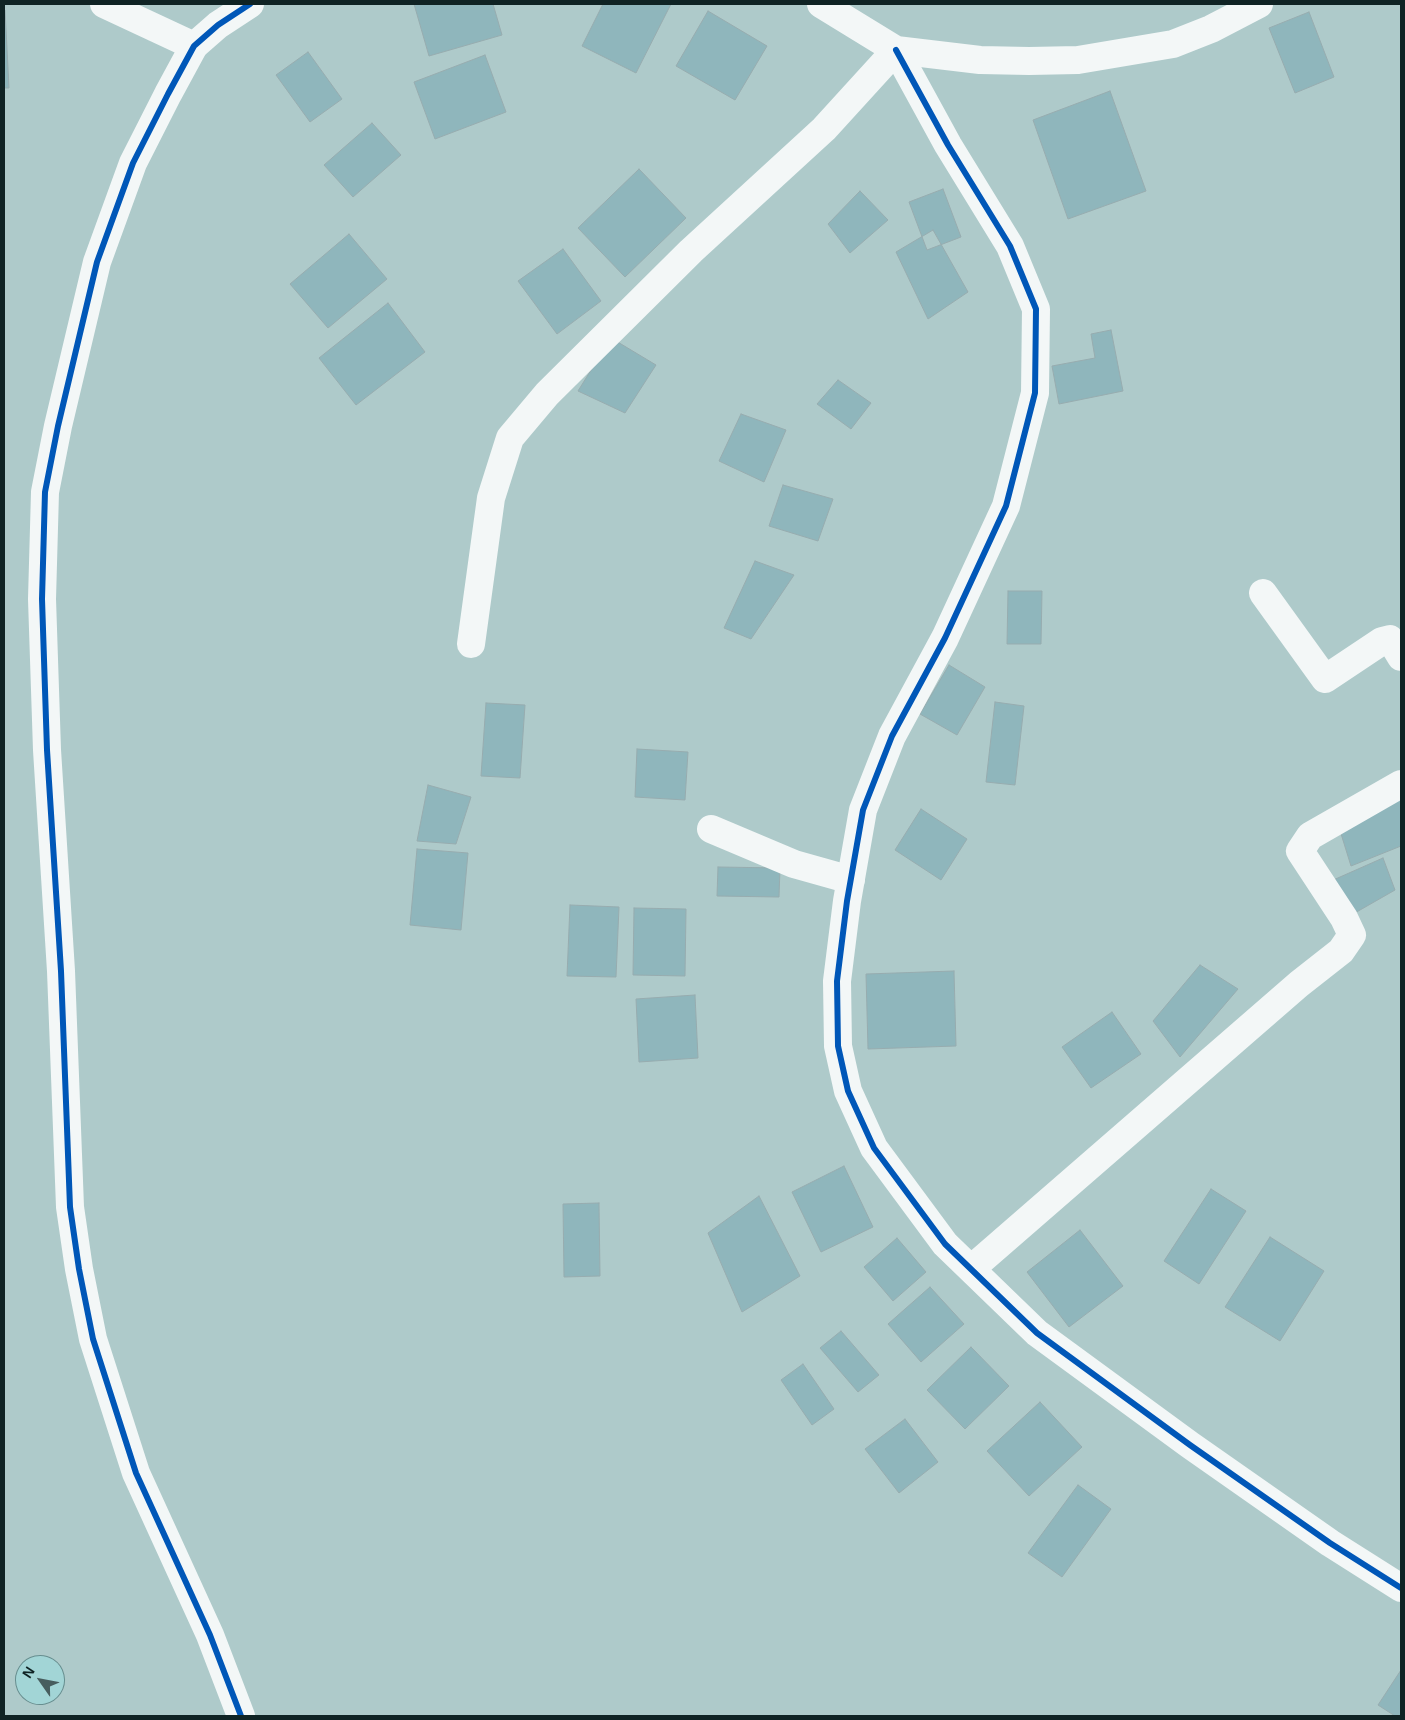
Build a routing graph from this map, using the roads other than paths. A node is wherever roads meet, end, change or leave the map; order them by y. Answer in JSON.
{"nodes":[{"id":1,"x":104,"y":4,"type":"edge"},
{"id":2,"x":250,"y":4,"type":"edge"},
{"id":3,"x":821,"y":4,"type":"edge"},
{"id":4,"x":1259,"y":4,"type":"edge"},
{"id":5,"x":194,"y":46,"type":"junction"},
{"id":6,"x":896,"y":50,"type":"junction"},
{"id":7,"x":1263,"y":593,"type":"dead end"},
{"id":8,"x":471,"y":644,"type":"dead end"},
{"id":9,"x":1401,"y":657,"type":"edge"},
{"id":10,"x":1401,"y":784,"type":"edge"},
{"id":11,"x":711,"y":829,"type":"dead end"},
{"id":12,"x":851,"y":880,"type":"junction"},
{"id":13,"x":971,"y":1269,"type":"junction"},
{"id":14,"x":1401,"y":1588,"type":"edge"},
{"id":15,"x":241,"y":1716,"type":"edge"}],
"edges":[{"from":1,"to":5,"type":"street"},
{"from":2,"to":5,"type":"street"},
{"from":3,"to":6,"type":"street"},
{"from":4,"to":6,"type":"street"},
{"from":5,"to":15,"type":"street"},
{"from":6,"to":8,"type":"street"},
{"from":6,"to":12,"type":"street"},
{"from":7,"to":9,"type":"street"},
{"from":10,"to":13,"type":"street"},
{"from":11,"to":12,"type":"street"},
{"from":12,"to":13,"type":"street"},
{"from":13,"to":14,"type":"street"}]}
